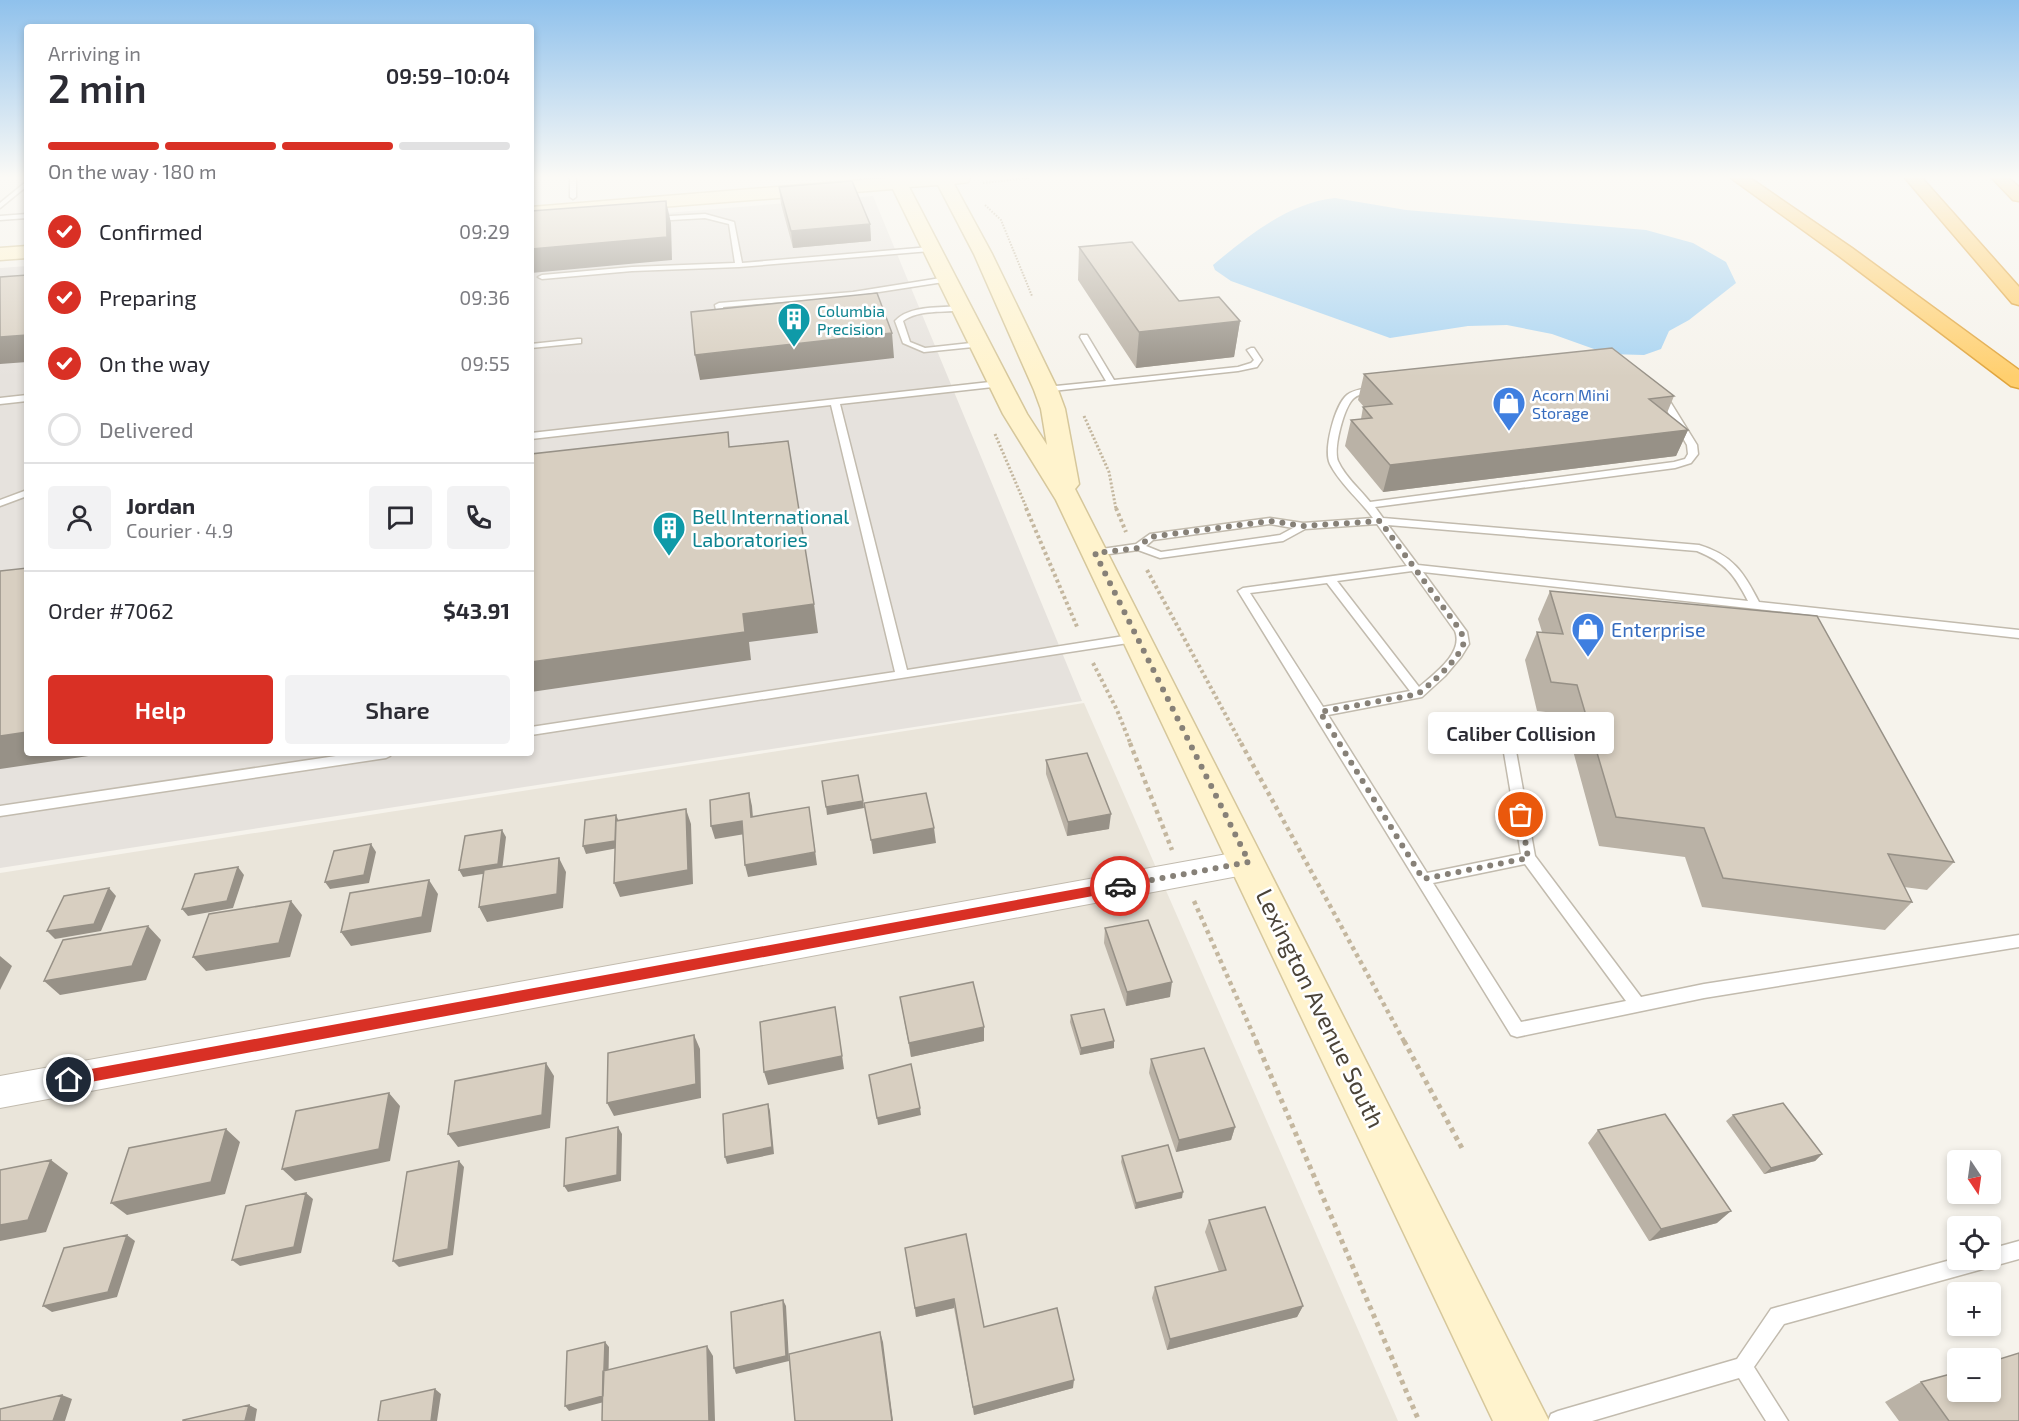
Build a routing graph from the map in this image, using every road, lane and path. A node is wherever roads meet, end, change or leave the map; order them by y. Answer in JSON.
{"nodes":[{"id":1,"x":736,"y":244,"type":"edge"},
{"id":2,"x":928,"y":244,"type":"edge"},
{"id":3,"x":978,"y":244,"type":"edge"},
{"id":4,"x":1012,"y":244,"type":"edge"},
{"id":5,"x":1836,"y":244,"type":"edge"},
{"id":6,"x":1853,"y":244,"type":"edge"},
{"id":7,"x":1971,"y":244,"type":"edge"},
{"id":8,"x":930,"y":249,"type":"junction"},
{"id":9,"x":24,"y":252,"type":"edge"},
{"id":10,"x":0,"y":254,"type":"edge"},
{"id":11,"x":739,"y":265,"type":"junction"},
{"id":12,"x":542,"y":277,"type":"edge"},
{"id":13,"x":947,"y":279,"type":"junction"},
{"id":14,"x":2019,"y":299,"type":"edge"},
{"id":15,"x":1034,"y":302,"type":"dead end"},
{"id":16,"x":961,"y":308,"type":"junction"},
{"id":17,"x":724,"y":330,"type":"edge"},
{"id":18,"x":1084,"y":337,"type":"dead end"},
{"id":19,"x":578,"y":341,"type":"dead end"},
{"id":20,"x":980,"y":344,"type":"junction"},
{"id":21,"x":534,"y":346,"type":"edge"},
{"id":22,"x":1251,"y":350,"type":"dead end"},
{"id":23,"x":2019,"y":379,"type":"edge"},
{"id":24,"x":1111,"y":382,"type":"junction"},
{"id":25,"x":999,"y":384,"type":"junction"},
{"id":26,"x":1656,"y":384,"type":"edge"},
{"id":27,"x":974,"y":386,"type":"junction"},
{"id":28,"x":1072,"y":387,"type":"junction"},
{"id":29,"x":1387,"y":389,"type":"edge"},
{"id":30,"x":1046,"y":390,"type":"junction"},
{"id":31,"x":24,"y":398,"type":"edge"},
{"id":32,"x":0,"y":400,"type":"edge"},
{"id":33,"x":835,"y":402,"type":"junction"},
{"id":34,"x":534,"y":436,"type":"edge"},
{"id":35,"x":24,"y":494,"type":"edge"},
{"id":36,"x":1069,"y":500,"type":"junction"},
{"id":37,"x":0,"y":503,"type":"edge"},
{"id":38,"x":1368,"y":505,"type":"junction"},
{"id":39,"x":1380,"y":521,"type":"junction"},
{"id":40,"x":1303,"y":526,"type":"junction"},
{"id":41,"x":1137,"y":548,"type":"junction"},
{"id":42,"x":1095,"y":553,"type":"junction"},
{"id":43,"x":1413,"y":568,"type":"junction"},
{"id":44,"x":1330,"y":579,"type":"junction"},
{"id":45,"x":1756,"y":606,"type":"junction"},
{"id":46,"x":2019,"y":634,"type":"edge"},
{"id":47,"x":1137,"y":638,"type":"junction"},
{"id":48,"x":1086,"y":646,"type":"junction"},
{"id":49,"x":902,"y":675,"type":"junction"},
{"id":50,"x":1418,"y":694,"type":"junction"},
{"id":51,"x":1320,"y":712,"type":"junction"},
{"id":52,"x":1506,"y":729,"type":"dead end"},
{"id":53,"x":534,"y":731,"type":"edge"},
{"id":54,"x":366,"y":756,"type":"edge"},
{"id":55,"x":0,"y":811,"type":"edge"},
{"id":56,"x":1528,"y":858,"type":"junction"},
{"id":57,"x":1249,"y":862,"type":"junction"},
{"id":58,"x":1182,"y":875,"type":"junction"},
{"id":59,"x":1423,"y":879,"type":"junction"},
{"id":60,"x":2019,"y":941,"type":"edge"},
{"id":61,"x":1637,"y":1004,"type":"junction"},
{"id":62,"x":0,"y":1092,"type":"edge"},
{"id":63,"x":1463,"y":1150,"type":"dead end"},
{"id":64,"x":2019,"y":1250,"type":"edge"},
{"id":65,"x":2001,"y":1255,"type":"edge"},
{"id":66,"x":1947,"y":1270,"type":"edge"},
{"id":67,"x":1743,"y":1367,"type":"junction"},
{"id":68,"x":1419,"y":1421,"type":"edge"},
{"id":69,"x":1522,"y":1421,"type":"edge"},
{"id":70,"x":1558,"y":1421,"type":"edge"},
{"id":71,"x":1778,"y":1421,"type":"edge"}],
"edges":[{"from":1,"to":11,"type":"lane"},
{"from":2,"to":8,"type":"street","name":"Lexington Avenue South"},
{"from":3,"to":30,"type":"street","name":"Lexington Avenue South"},
{"from":4,"to":15,"type":"path"},
{"from":5,"to":23,"type":"highway"},
{"from":6,"to":23,"type":"highway"},
{"from":7,"to":14,"type":"highway"},
{"from":8,"to":11,"type":"lane"},
{"from":8,"to":13,"type":"street","name":"Lexington Avenue South"},
{"from":9,"to":10,"type":"street"},
{"from":11,"to":12,"type":"lane"},
{"from":13,"to":16,"type":"street","name":"Lexington Avenue South"},
{"from":13,"to":17,"type":"lane"},
{"from":16,"to":20,"type":"street","name":"Lexington Avenue South"},
{"from":16,"to":20,"type":"lane"},
{"from":18,"to":24,"type":"lane"},
{"from":19,"to":21,"type":"lane"},
{"from":20,"to":25,"type":"street","name":"Lexington Avenue South"},
{"from":22,"to":24,"type":"lane"},
{"from":24,"to":28,"type":"lane"},
{"from":25,"to":27,"type":"lane"},
{"from":25,"to":36,"type":"street","name":"Lexington Avenue South"},
{"from":26,"to":38,"type":"lane"},
{"from":27,"to":33,"type":"lane"},
{"from":27,"to":48,"type":"path"},
{"from":28,"to":30,"type":"lane"},
{"from":28,"to":41,"type":"path"},
{"from":29,"to":38,"type":"lane"},
{"from":30,"to":36,"type":"street","name":"Lexington Avenue South"},
{"from":31,"to":32,"type":"lane"},
{"from":33,"to":34,"type":"lane"},
{"from":33,"to":49,"type":"lane"},
{"from":35,"to":37,"type":"lane"},
{"from":36,"to":42,"type":"street","name":"Lexington Avenue South"},
{"from":38,"to":39,"type":"lane"},
{"from":39,"to":40,"type":"lane"},
{"from":39,"to":43,"type":"lane"},
{"from":39,"to":45,"type":"lane"},
{"from":40,"to":41,"type":"lane"},
{"from":40,"to":41,"type":"lane"},
{"from":41,"to":42,"type":"lane"},
{"from":41,"to":63,"type":"path"},
{"from":42,"to":47,"type":"street","name":"Lexington Avenue South"},
{"from":43,"to":44,"type":"lane"},
{"from":43,"to":45,"type":"lane"},
{"from":43,"to":50,"type":"lane"},
{"from":44,"to":50,"type":"lane"},
{"from":44,"to":51,"type":"lane"},
{"from":45,"to":46,"type":"lane"},
{"from":47,"to":48,"type":"lane"},
{"from":47,"to":57,"type":"street","name":"Lexington Avenue South"},
{"from":48,"to":49,"type":"lane"},
{"from":48,"to":58,"type":"path"},
{"from":49,"to":53,"type":"lane"},
{"from":50,"to":51,"type":"lane"},
{"from":51,"to":59,"type":"lane"},
{"from":52,"to":56,"type":"lane"},
{"from":54,"to":55,"type":"lane"},
{"from":56,"to":59,"type":"lane"},
{"from":56,"to":61,"type":"lane"},
{"from":57,"to":58,"type":"street"},
{"from":57,"to":69,"type":"street","name":"Lexington Avenue South"},
{"from":58,"to":62,"type":"street"},
{"from":58,"to":68,"type":"path"},
{"from":59,"to":61,"type":"lane"},
{"from":60,"to":61,"type":"lane"},
{"from":64,"to":65,"type":"lane"},
{"from":66,"to":67,"type":"lane"},
{"from":67,"to":70,"type":"lane"},
{"from":67,"to":71,"type":"lane"}]}
